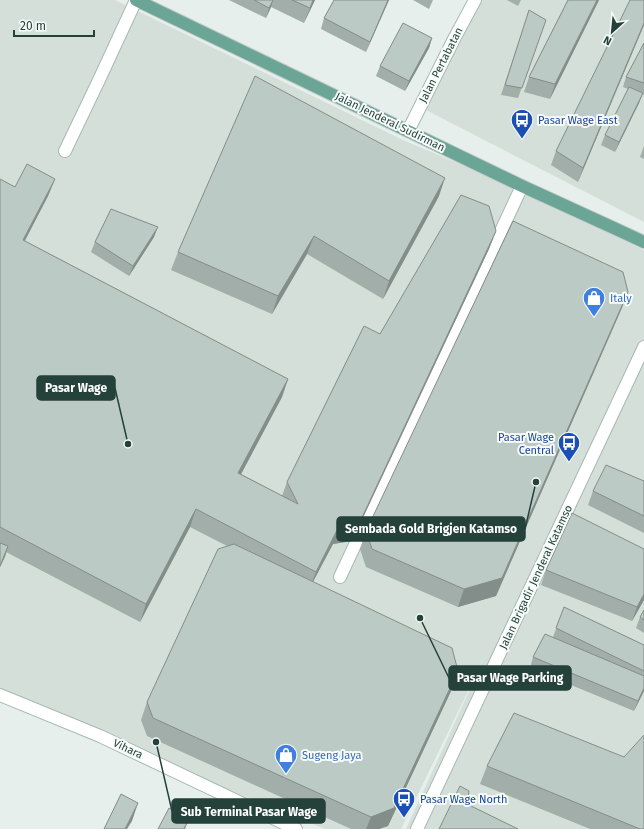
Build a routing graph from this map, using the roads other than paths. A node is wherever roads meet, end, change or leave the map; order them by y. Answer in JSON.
{"nodes":[{"id":1,"x":136,"y":0,"type":"edge"},
{"id":2,"x":475,"y":0,"type":"edge"},
{"id":3,"x":408,"y":131,"type":"junction"},
{"id":4,"x":65,"y":151,"type":"dead end"},
{"id":5,"x":522,"y":186,"type":"junction"},
{"id":6,"x":644,"y":242,"type":"edge"},
{"id":7,"x":644,"y":347,"type":"edge"},
{"id":8,"x":340,"y":577,"type":"dead end"},
{"id":9,"x":0,"y":695,"type":"edge"},
{"id":10,"x":296,"y":829,"type":"edge"},
{"id":11,"x":417,"y":829,"type":"edge"}],
"edges":[{"from":1,"to":3,"type":"main road","name":"Jalan Jenderal Sudirman"},
{"from":1,"to":4,"type":"street"},
{"from":2,"to":3,"type":"street","name":"Jalan Pertabatan"},
{"from":3,"to":5,"type":"main road","name":"Jalan Jenderal Sudirman"},
{"from":5,"to":6,"type":"main road","name":"Jalan Jenderal Sudirman"},
{"from":5,"to":8,"type":"street"},
{"from":7,"to":11,"type":"street","name":"Jalan Brigadir Jenderal Katamso"},
{"from":9,"to":10,"type":"street","name":"Vihara"}]}
